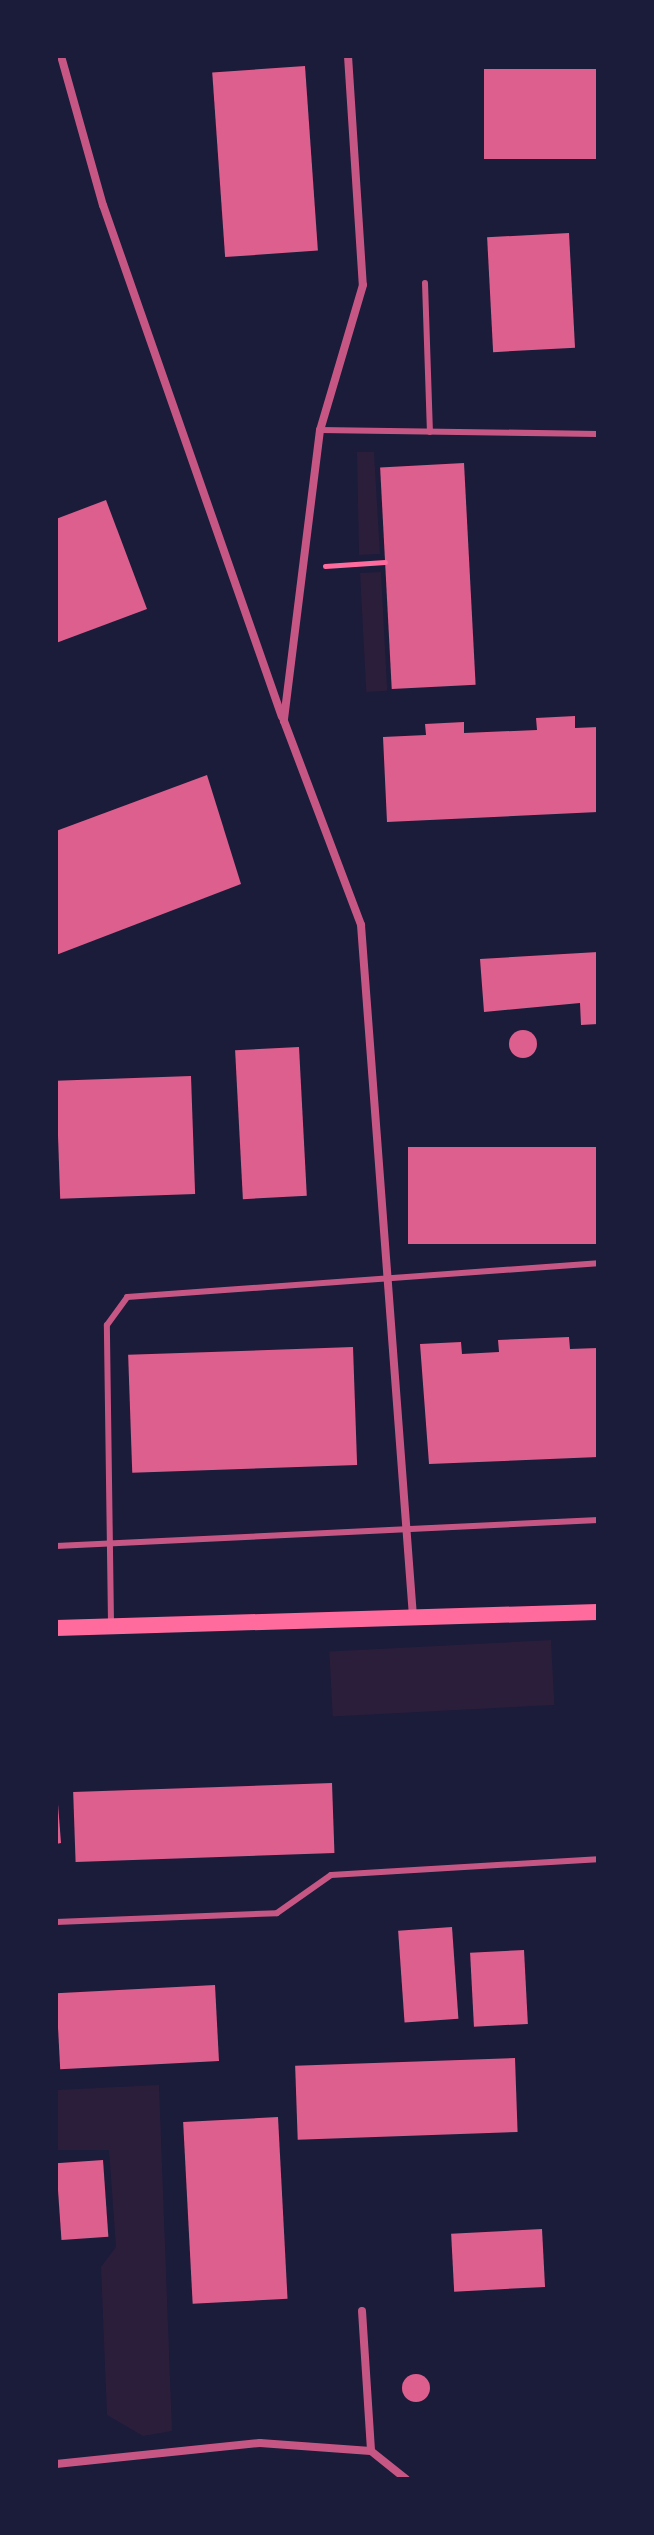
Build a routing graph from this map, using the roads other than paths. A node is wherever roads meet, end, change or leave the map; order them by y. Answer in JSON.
{"nodes":[{"id":1,"x":61,"y":56,"type":"edge"},
{"id":2,"x":348,"y":56,"type":"edge"},
{"id":3,"x":425,"y":283,"type":"dead end"},
{"id":4,"x":320,"y":430,"type":"junction"},
{"id":5,"x":430,"y":432,"type":"junction"},
{"id":6,"x":598,"y":434,"type":"edge"},
{"id":7,"x":284,"y":721,"type":"junction"},
{"id":8,"x":598,"y":1263,"type":"edge"},
{"id":9,"x":388,"y":1279,"type":"junction"},
{"id":10,"x":598,"y":1520,"type":"edge"},
{"id":11,"x":406,"y":1529,"type":"junction"},
{"id":12,"x":111,"y":1544,"type":"junction"},
{"id":13,"x":56,"y":1546,"type":"edge"},
{"id":14,"x":598,"y":1612,"type":"edge"},
{"id":15,"x":413,"y":1616,"type":"junction"},
{"id":16,"x":111,"y":1626,"type":"junction"},
{"id":17,"x":56,"y":1628,"type":"edge"},
{"id":18,"x":598,"y":1859,"type":"edge"},
{"id":19,"x":56,"y":1922,"type":"edge"},
{"id":20,"x":362,"y":2311,"type":"dead end"},
{"id":21,"x":371,"y":2451,"type":"junction"},
{"id":22,"x":56,"y":2464,"type":"edge"},
{"id":23,"x":406,"y":2479,"type":"edge"}],
"edges":[{"from":1,"to":7,"type":"street"},
{"from":2,"to":4,"type":"street"},
{"from":3,"to":5,"type":"lane"},
{"from":4,"to":5,"type":"lane"},
{"from":4,"to":7,"type":"street"},
{"from":5,"to":6,"type":"lane"},
{"from":7,"to":9,"type":"street"},
{"from":8,"to":9,"type":"lane"},
{"from":9,"to":11,"type":"street"},
{"from":9,"to":12,"type":"lane"},
{"from":10,"to":11,"type":"lane"},
{"from":11,"to":12,"type":"lane"},
{"from":11,"to":15,"type":"street"},
{"from":12,"to":13,"type":"lane"},
{"from":12,"to":16,"type":"lane"},
{"from":14,"to":15,"type":"main road"},
{"from":15,"to":16,"type":"main road"},
{"from":16,"to":17,"type":"main road"},
{"from":18,"to":19,"type":"lane"},
{"from":20,"to":21,"type":"street"},
{"from":21,"to":22,"type":"street"},
{"from":21,"to":23,"type":"street"}]}
